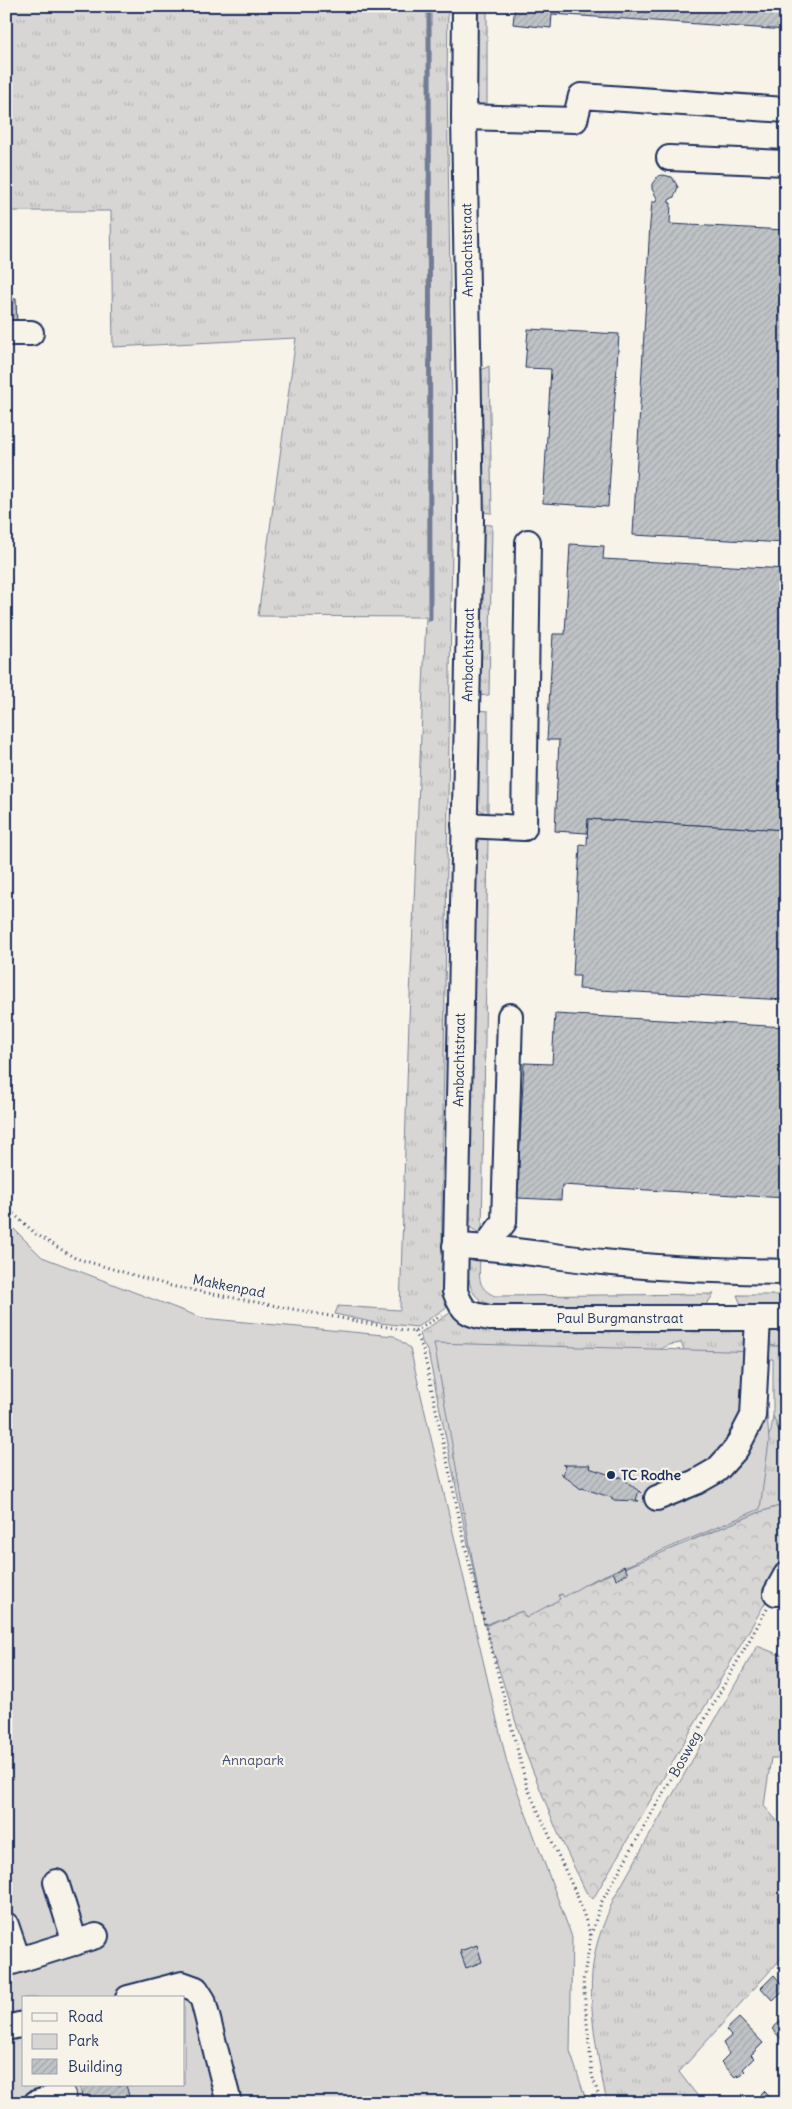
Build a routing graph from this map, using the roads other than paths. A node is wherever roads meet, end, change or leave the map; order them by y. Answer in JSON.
{"nodes":[{"id":1,"x":465,"y":6,"type":"edge"},
{"id":2,"x":786,"y":110,"type":"edge"},
{"id":3,"x":464,"y":117,"type":"junction"},
{"id":4,"x":669,"y":158,"type":"dead end"},
{"id":5,"x":786,"y":163,"type":"edge"},
{"id":6,"x":6,"y":333,"type":"edge"},
{"id":7,"x":31,"y":333,"type":"dead end"},
{"id":8,"x":528,"y":542,"type":"dead end"},
{"id":9,"x":464,"y":825,"type":"junction"},
{"id":10,"x":510,"y":1016,"type":"dead end"},
{"id":11,"x":455,"y":1246,"type":"junction"},
{"id":12,"x":485,"y":1247,"type":"junction"},
{"id":13,"x":786,"y":1272,"type":"edge"},
{"id":14,"x":459,"y":1304,"type":"joint"},
{"id":15,"x":758,"y":1318,"type":"junction"},
{"id":16,"x":786,"y":1318,"type":"edge"},
{"id":17,"x":657,"y":1498,"type":"dead end"},
{"id":18,"x":56,"y":1882,"type":"dead end"},
{"id":19,"x":6,"y":1925,"type":"edge"},
{"id":20,"x":12,"y":1962,"type":"edge"},
{"id":21,"x":136,"y":1996,"type":"edge"},
{"id":22,"x":22,"y":2024,"type":"edge"},
{"id":23,"x":6,"y":2028,"type":"edge"},
{"id":24,"x":63,"y":2095,"type":"dead end"},
{"id":25,"x":36,"y":2103,"type":"edge"},
{"id":26,"x":229,"y":2103,"type":"edge"}],
"edges":[{"from":1,"to":3,"type":"street","name":"Ambachtstraat"},
{"from":2,"to":3,"type":"street"},
{"from":3,"to":9,"type":"street","name":"Ambachtstraat"},
{"from":4,"to":5,"type":"street"},
{"from":6,"to":7,"type":"street"},
{"from":8,"to":9,"type":"street"},
{"from":9,"to":11,"type":"street","name":"Ambachtstraat"},
{"from":10,"to":12,"type":"street"},
{"from":11,"to":12,"type":"street"},
{"from":11,"to":14,"type":"street","name":"Ambachtstraat"},
{"from":12,"to":13,"type":"street"},
{"from":14,"to":15,"type":"street","name":"Paul Burgmanstraat"},
{"from":15,"to":16,"type":"street","name":"Paul Burgmanstraat"},
{"from":15,"to":17,"type":"street"},
{"from":18,"to":20,"type":"street"},
{"from":19,"to":20,"type":"street"},
{"from":21,"to":26,"type":"street"},
{"from":22,"to":23,"type":"street"},
{"from":24,"to":25,"type":"street"}]}
